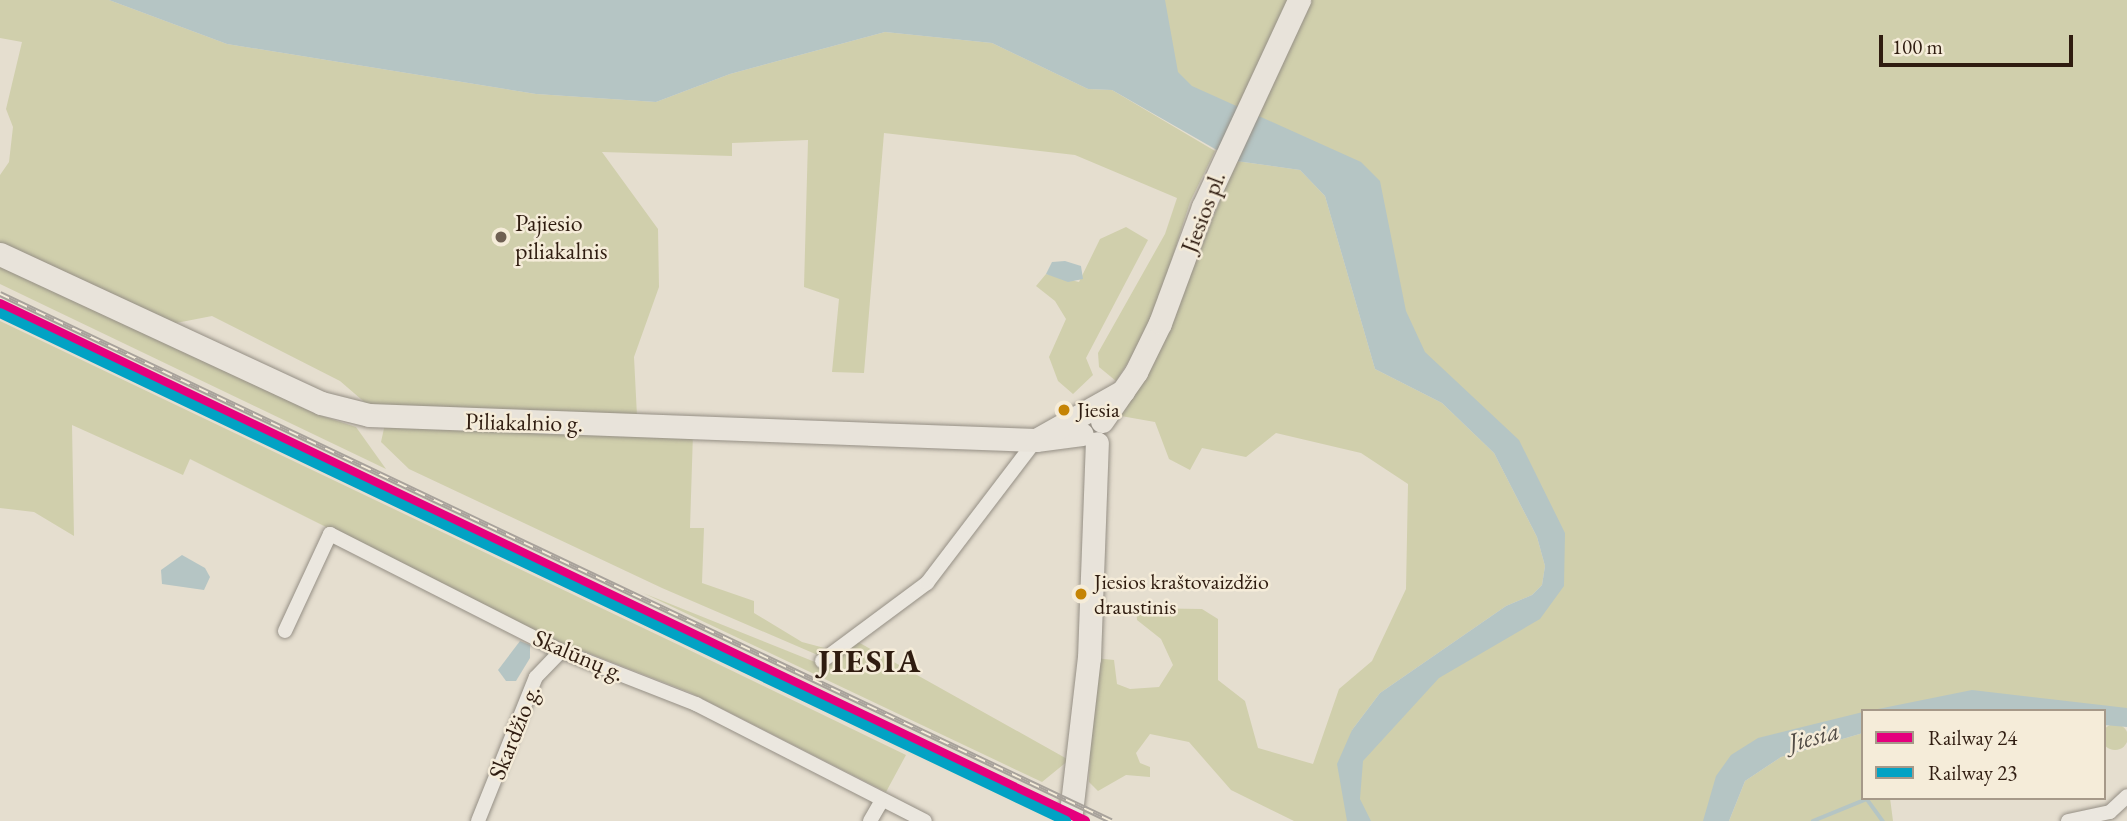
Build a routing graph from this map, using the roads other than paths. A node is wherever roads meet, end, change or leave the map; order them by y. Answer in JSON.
{"nodes":[{"id":1,"x":1299,"y":0,"type":"edge"},
{"id":2,"x":0,"y":254,"type":"edge"},
{"id":3,"x":1123,"y":391,"type":"junction"},
{"id":4,"x":1094,"y":433,"type":"junction"},
{"id":5,"x":1036,"y":440,"type":"junction"},
{"id":6,"x":285,"y":631,"type":"dead end"},
{"id":7,"x":561,"y":651,"type":"junction"},
{"id":8,"x":822,"y":661,"type":"dead end"},
{"id":9,"x":2127,"y":796,"type":"edge"},
{"id":10,"x":882,"y":800,"type":"junction"},
{"id":11,"x":478,"y":821,"type":"edge"},
{"id":12,"x":870,"y":821,"type":"edge"},
{"id":13,"x":925,"y":821,"type":"edge"},
{"id":14,"x":1070,"y":821,"type":"edge"},
{"id":15,"x":2068,"y":821,"type":"edge"}],
"edges":[{"from":1,"to":3,"type":"main road","name":"Jiesios pl."},
{"from":2,"to":5,"type":"main road","name":"Piliakalnio g."},
{"from":3,"to":4,"type":"main road","name":"Jiesios pl."},
{"from":3,"to":5,"type":"main road"},
{"from":4,"to":5,"type":"main road","name":"Piliakalnio g."},
{"from":4,"to":14,"type":"main road"},
{"from":5,"to":8,"type":"street"},
{"from":6,"to":7,"type":"street","name":"Skalūnų g."},
{"from":7,"to":10,"type":"street","name":"Skalūnų g."},
{"from":7,"to":11,"type":"street","name":"Skardžio g."},
{"from":9,"to":15,"type":"street"},
{"from":10,"to":12,"type":"street"},
{"from":10,"to":13,"type":"street","name":"Skalūnų g."}]}
